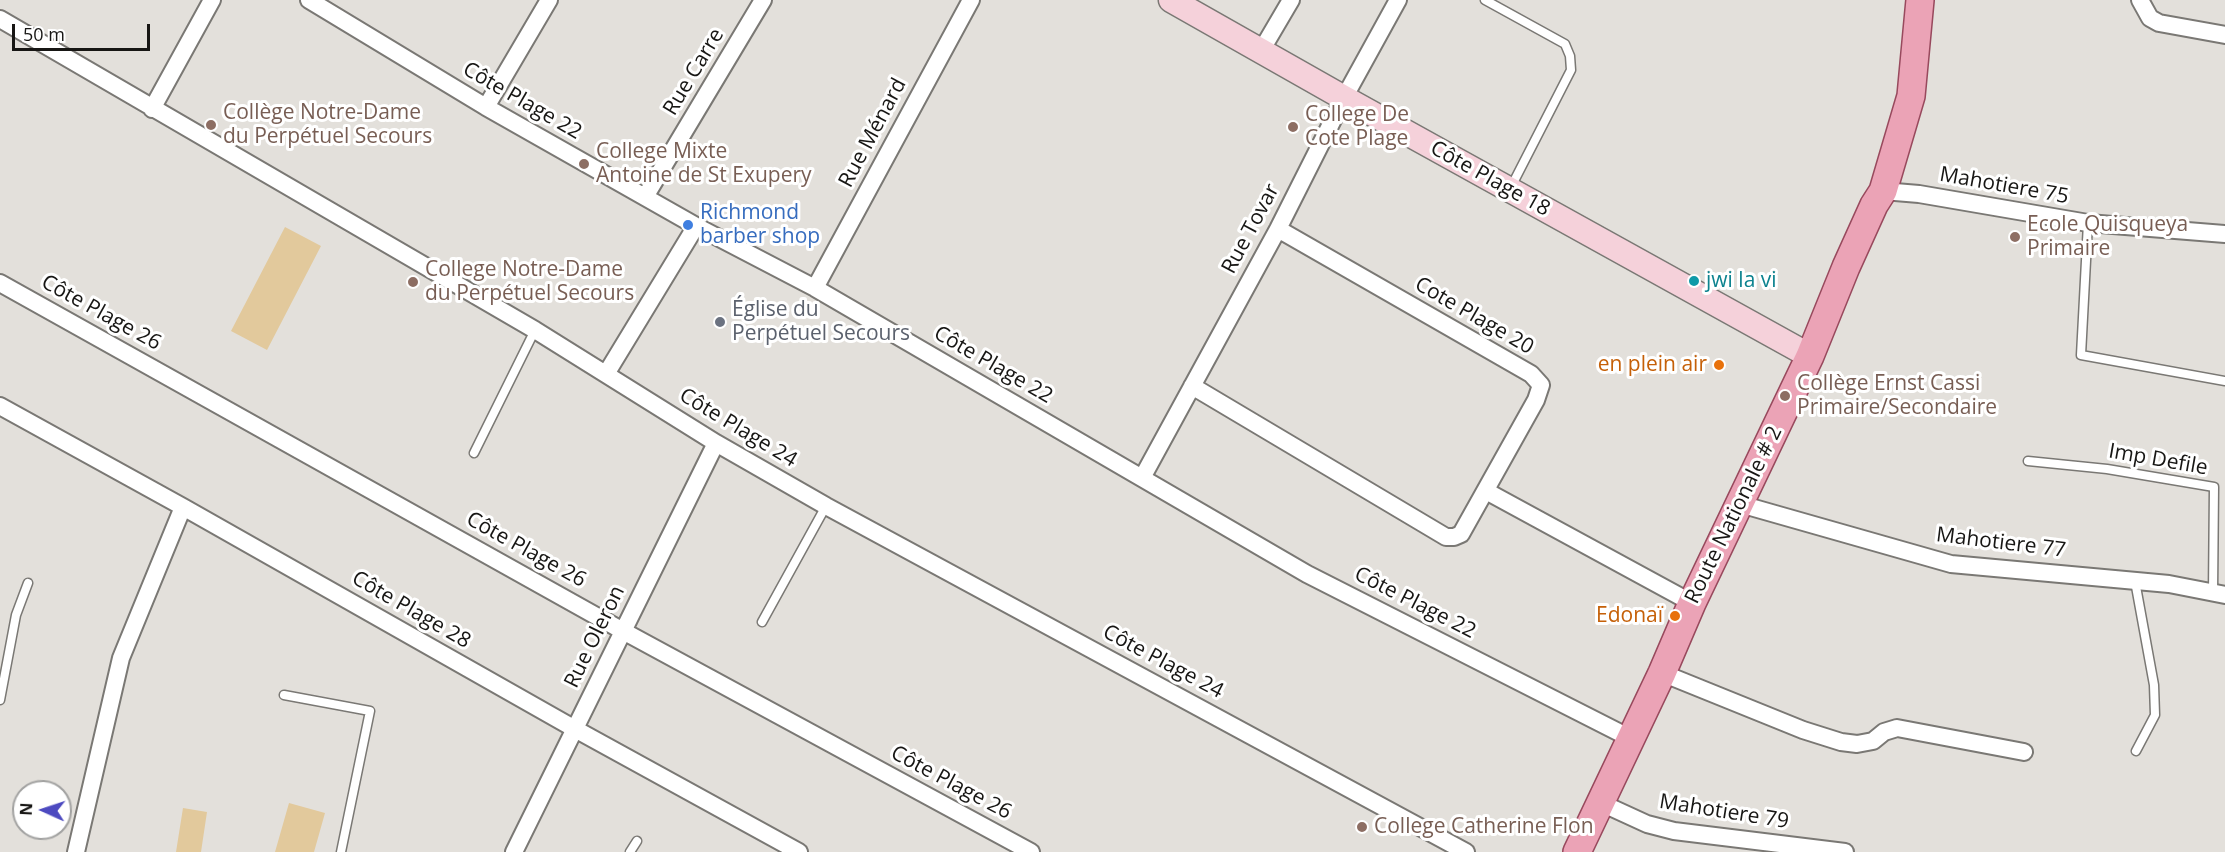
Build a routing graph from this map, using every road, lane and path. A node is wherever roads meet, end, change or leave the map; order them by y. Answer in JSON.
{"nodes":[{"id":1,"x":212,"y":0,"type":"edge"},
{"id":2,"x":309,"y":0,"type":"edge"},
{"id":3,"x":549,"y":0,"type":"edge"},
{"id":4,"x":763,"y":0,"type":"edge"},
{"id":5,"x":971,"y":0,"type":"edge"},
{"id":6,"x":1171,"y":0,"type":"edge"},
{"id":7,"x":1291,"y":0,"type":"edge"},
{"id":8,"x":1398,"y":0,"type":"edge"},
{"id":9,"x":1485,"y":0,"type":"edge"},
{"id":10,"x":1920,"y":0,"type":"edge"},
{"id":11,"x":2140,"y":0,"type":"edge"},
{"id":12,"x":0,"y":19,"type":"edge"},
{"id":13,"x":2225,"y":35,"type":"edge"},
{"id":14,"x":1261,"y":51,"type":"junction"},
{"id":15,"x":1344,"y":98,"type":"junction"},
{"id":16,"x":486,"y":107,"type":"junction"},
{"id":17,"x":152,"y":109,"type":"junction"},
{"id":18,"x":1509,"y":190,"type":"junction"},
{"id":19,"x":1883,"y":190,"type":"junction"},
{"id":20,"x":645,"y":197,"type":"junction"},
{"id":21,"x":2088,"y":223,"type":"junction"},
{"id":22,"x":696,"y":226,"type":"junction"},
{"id":23,"x":1278,"y":230,"type":"junction"},
{"id":24,"x":2225,"y":234,"type":"edge"},
{"id":25,"x":0,"y":283,"type":"edge"},
{"id":26,"x":815,"y":288,"type":"junction"},
{"id":27,"x":535,"y":330,"type":"junction"},
{"id":28,"x":1810,"y":356,"type":"junction"},
{"id":29,"x":606,"y":374,"type":"junction"},
{"id":30,"x":2225,"y":381,"type":"edge"},
{"id":31,"x":1192,"y":386,"type":"junction"},
{"id":32,"x":0,"y":406,"type":"edge"},
{"id":33,"x":716,"y":443,"type":"junction"},
{"id":34,"x":474,"y":453,"type":"dead end"},
{"id":35,"x":2028,"y":461,"type":"dead end"},
{"id":36,"x":1142,"y":478,"type":"junction"},
{"id":37,"x":1486,"y":491,"type":"junction"},
{"id":38,"x":1740,"y":504,"type":"junction"},
{"id":39,"x":826,"y":506,"type":"junction"},
{"id":40,"x":183,"y":507,"type":"junction"},
{"id":41,"x":2135,"y":581,"type":"junction"},
{"id":42,"x":28,"y":583,"type":"dead end"},
{"id":43,"x":2219,"y":594,"type":"edge"},
{"id":44,"x":1692,"y":603,"type":"junction"},
{"id":45,"x":762,"y":622,"type":"dead end"},
{"id":46,"x":623,"y":631,"type":"junction"},
{"id":47,"x":1662,"y":673,"type":"junction"},
{"id":48,"x":284,"y":695,"type":"dead end"},
{"id":49,"x":0,"y":700,"type":"edge"},
{"id":50,"x":575,"y":729,"type":"junction"},
{"id":51,"x":1630,"y":738,"type":"junction"},
{"id":52,"x":2136,"y":751,"type":"dead end"},
{"id":53,"x":2024,"y":753,"type":"dead end"},
{"id":54,"x":1599,"y":802,"type":"junction"},
{"id":55,"x":637,"y":841,"type":"dead end"},
{"id":56,"x":76,"y":852,"type":"edge"},
{"id":57,"x":341,"y":852,"type":"edge"},
{"id":58,"x":514,"y":852,"type":"edge"},
{"id":59,"x":630,"y":852,"type":"edge"},
{"id":60,"x":799,"y":852,"type":"edge"},
{"id":61,"x":1031,"y":852,"type":"edge"},
{"id":62,"x":1466,"y":852,"type":"edge"},
{"id":63,"x":1577,"y":852,"type":"edge"},
{"id":64,"x":1845,"y":852,"type":"edge"}],
"edges":[{"from":1,"to":17,"type":"street"},
{"from":2,"to":16,"type":"street","name":"Côte Plage 22"},
{"from":3,"to":16,"type":"street"},
{"from":4,"to":20,"type":"street","name":"Rue Carre"},
{"from":5,"to":26,"type":"street","name":"Rue Ménard"},
{"from":6,"to":14,"type":"street","name":"Côte Plage 18"},
{"from":7,"to":14,"type":"street"},
{"from":8,"to":15,"type":"street","name":"Rue Tovar"},
{"from":9,"to":18,"type":"lane"},
{"from":10,"to":19,"type":"main road","name":"Route Nationale # 2"},
{"from":11,"to":13,"type":"street"},
{"from":12,"to":17,"type":"street","name":"Côte Plage 24"},
{"from":14,"to":15,"type":"street","name":"Côte Plage 18"},
{"from":15,"to":18,"type":"street","name":"Côte Plage 18"},
{"from":15,"to":23,"type":"street","name":"Rue Tovar"},
{"from":16,"to":20,"type":"street","name":"Côte Plage 22"},
{"from":17,"to":27,"type":"street","name":"Côte Plage 24"},
{"from":18,"to":28,"type":"street","name":"Côte Plage 18"},
{"from":19,"to":21,"type":"street","name":"Mahotiere 75"},
{"from":19,"to":28,"type":"main road","name":"Route Nationale # 2"},
{"from":20,"to":22,"type":"street","name":"Côte Plage 22"},
{"from":21,"to":24,"type":"street","name":"Mahotiere 75"},
{"from":21,"to":30,"type":"lane"},
{"from":22,"to":26,"type":"street","name":"Côte Plage 22"},
{"from":22,"to":29,"type":"street"},
{"from":23,"to":31,"type":"street","name":"Rue Tovar"},
{"from":23,"to":37,"type":"street","name":"Cote Plage 20"},
{"from":25,"to":46,"type":"street","name":"Côte Plage 26"},
{"from":26,"to":36,"type":"street","name":"Côte Plage 22"},
{"from":27,"to":29,"type":"street","name":"Côte Plage 24"},
{"from":27,"to":34,"type":"lane"},
{"from":28,"to":38,"type":"main road","name":"Route Nationale # 2"},
{"from":29,"to":33,"type":"street","name":"Côte Plage 24"},
{"from":31,"to":36,"type":"street","name":"Rue Tovar"},
{"from":31,"to":37,"type":"street","name":"Cote Plage 20"},
{"from":32,"to":40,"type":"street","name":"Côte Plage 28"},
{"from":33,"to":39,"type":"street","name":"Côte Plage 24"},
{"from":33,"to":46,"type":"street","name":"Rue Oleron"},
{"from":35,"to":43,"type":"lane","name":"Imp Defile"},
{"from":36,"to":51,"type":"street","name":"Côte Plage 22"},
{"from":37,"to":44,"type":"street"},
{"from":38,"to":41,"type":"street","name":"Mahotiere 77"},
{"from":38,"to":44,"type":"main road","name":"Route Nationale # 2"},
{"from":39,"to":45,"type":"lane"},
{"from":39,"to":62,"type":"street","name":"Côte Plage 24"},
{"from":40,"to":50,"type":"street","name":"Côte Plage 28"},
{"from":40,"to":56,"type":"street"},
{"from":41,"to":43,"type":"street","name":"Mahotiere 77"},
{"from":41,"to":52,"type":"lane"},
{"from":42,"to":49,"type":"lane"},
{"from":44,"to":47,"type":"main road","name":"Route Nationale # 2"},
{"from":46,"to":50,"type":"street","name":"Rue Oleron"},
{"from":46,"to":61,"type":"street","name":"Côte Plage 26"},
{"from":47,"to":51,"type":"main road","name":"Route Nationale # 2"},
{"from":47,"to":53,"type":"street"},
{"from":48,"to":57,"type":"lane"},
{"from":50,"to":58,"type":"street","name":"Rue Oleron"},
{"from":50,"to":60,"type":"street","name":"Côte Plage 28"},
{"from":51,"to":54,"type":"main road","name":"Route Nationale # 2"},
{"from":54,"to":63,"type":"main road","name":"Route Nationale # 2"},
{"from":54,"to":64,"type":"street","name":"Mahotiere 79"},
{"from":55,"to":59,"type":"lane"}]}
